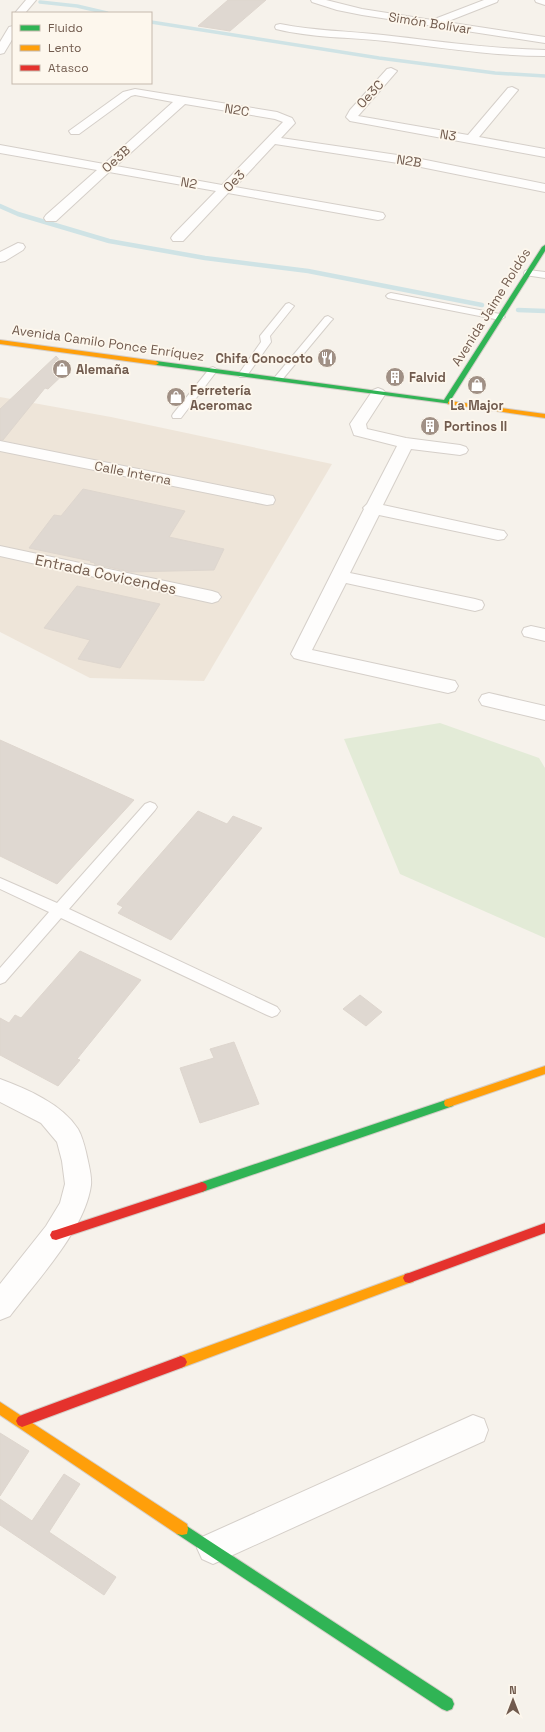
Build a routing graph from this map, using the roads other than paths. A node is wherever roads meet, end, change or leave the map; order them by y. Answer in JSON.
{"nodes":[{"id":1,"x":31,"y":0,"type":"edge"},
{"id":2,"x":316,"y":0,"type":"edge"},
{"id":3,"x":493,"y":0,"type":"edge"},
{"id":4,"x":540,"y":0,"type":"edge"},
{"id":5,"x":545,"y":2,"type":"edge"},
{"id":6,"x":21,"y":12,"type":"edge"},
{"id":7,"x":432,"y":23,"type":"junction"},
{"id":8,"x":280,"y":27,"type":"dead end"},
{"id":9,"x":12,"y":31,"type":"edge"},
{"id":10,"x":545,"y":40,"type":"edge"},
{"id":11,"x":0,"y":50,"type":"edge"},
{"id":12,"x":12,"y":53,"type":"edge"},
{"id":13,"x":545,"y":53,"type":"edge"},
{"id":14,"x":391,"y":72,"type":"dead end"},
{"id":15,"x":512,"y":90,"type":"dead end"},
{"id":16,"x":181,"y":101,"type":"junction"},
{"id":17,"x":352,"y":117,"type":"joint"},
{"id":18,"x":290,"y":123,"type":"joint"},
{"id":19,"x":75,"y":131,"type":"dead end"},
{"id":20,"x":471,"y":139,"type":"junction"},
{"id":21,"x":273,"y":140,"type":"junction"},
{"id":22,"x":0,"y":149,"type":"edge"},
{"id":23,"x":545,"y":153,"type":"edge"},
{"id":24,"x":105,"y":168,"type":"junction"},
{"id":25,"x":545,"y":188,"type":"edge"},
{"id":26,"x":227,"y":189,"type":"junction"},
{"id":27,"x":378,"y":216,"type":"dead end"},
{"id":28,"x":51,"y":218,"type":"dead end"},
{"id":29,"x":178,"y":238,"type":"dead end"},
{"id":30,"x":18,"y":247,"type":"dead end"},
{"id":31,"x":545,"y":247,"type":"edge"},
{"id":32,"x":0,"y":258,"type":"edge"},
{"id":33,"x":528,"y":272,"type":"junction"},
{"id":34,"x":545,"y":275,"type":"edge"},
{"id":35,"x":391,"y":296,"type":"dead end"},
{"id":36,"x":289,"y":306,"type":"dead end"},
{"id":37,"x":500,"y":317,"type":"junction"},
{"id":38,"x":328,"y":320,"type":"dead end"},
{"id":39,"x":0,"y":342,"type":"edge"},
{"id":40,"x":213,"y":370,"type":"junction"},
{"id":41,"x":243,"y":374,"type":"junction"},
{"id":42,"x":278,"y":379,"type":"junction"},
{"id":43,"x":378,"y":393,"type":"junction"},
{"id":44,"x":446,"y":402,"type":"junction"},
{"id":45,"x":177,"y":416,"type":"dead end"},
{"id":46,"x":545,"y":416,"type":"edge"},
{"id":47,"x":406,"y":443,"type":"junction"},
{"id":48,"x":0,"y":446,"type":"edge"},
{"id":49,"x":460,"y":450,"type":"dead end"},
{"id":50,"x":267,"y":500,"type":"dead end"},
{"id":51,"x":372,"y":508,"type":"junction"},
{"id":52,"x":498,"y":535,"type":"dead end"},
{"id":53,"x":0,"y":551,"type":"edge"},
{"id":54,"x":340,"y":576,"type":"junction"},
{"id":55,"x":212,"y":597,"type":"dead end"},
{"id":56,"x":475,"y":606,"type":"dead end"},
{"id":57,"x":448,"y":686,"type":"dead end"},
{"id":58,"x":489,"y":700,"type":"dead end"},
{"id":59,"x":545,"y":713,"type":"edge"},
{"id":60,"x":150,"y":807,"type":"dead end"},
{"id":61,"x":0,"y":883,"type":"edge"},
{"id":62,"x":58,"y":912,"type":"junction"},
{"id":63,"x":0,"y":978,"type":"edge"},
{"id":64,"x":272,"y":1011,"type":"dead end"},
{"id":65,"x":545,"y":1070,"type":"edge"},
{"id":66,"x":0,"y":1090,"type":"edge"},
{"id":67,"x":545,"y":1228,"type":"edge"},
{"id":68,"x":56,"y":1235,"type":"junction"},
{"id":69,"x":0,"y":1306,"type":"edge"},
{"id":70,"x":0,"y":1408,"type":"edge"},
{"id":71,"x":22,"y":1421,"type":"junction"},
{"id":72,"x":473,"y":1430,"type":"dead end"},
{"id":73,"x":213,"y":1548,"type":"junction"},
{"id":74,"x":447,"y":1704,"type":"dead end"}],
"edges":[{"from":1,"to":6,"type":"street"},
{"from":2,"to":7,"type":"street","name":"Simón Bolívar"},
{"from":3,"to":7,"type":"street"},
{"from":4,"to":5,"type":"street"},
{"from":7,"to":10,"type":"street","name":"Simón Bolívar"},
{"from":8,"to":13,"type":"street"},
{"from":9,"to":11,"type":"street"},
{"from":11,"to":12,"type":"street"},
{"from":14,"to":17,"type":"street","name":"Oe3C"},
{"from":15,"to":20,"type":"street"},
{"from":16,"to":18,"type":"street","name":"N2C"},
{"from":16,"to":19,"type":"street","name":"N2C"},
{"from":16,"to":24,"type":"street","name":"Oe3B"},
{"from":17,"to":20,"type":"street","name":"N3"},
{"from":18,"to":21,"type":"street","name":"Oe3"},
{"from":20,"to":23,"type":"street","name":"N3"},
{"from":21,"to":25,"type":"street","name":"N2B"},
{"from":21,"to":26,"type":"street","name":"Oe3"},
{"from":22,"to":24,"type":"street","name":"N2"},
{"from":24,"to":26,"type":"street","name":"N2"},
{"from":24,"to":28,"type":"street","name":"Oe3B"},
{"from":26,"to":27,"type":"street","name":"N2"},
{"from":26,"to":29,"type":"street","name":"Oe3"},
{"from":30,"to":32,"type":"street"},
{"from":31,"to":33,"type":"street","name":"Avenida Jaime Roldós"},
{"from":33,"to":34,"type":"lane"},
{"from":33,"to":37,"type":"street","name":"Avenida Jaime Roldós"},
{"from":35,"to":37,"type":"lane"},
{"from":36,"to":41,"type":"lane"},
{"from":37,"to":44,"type":"street","name":"Avenida Jaime Roldós"},
{"from":38,"to":42,"type":"lane"},
{"from":39,"to":40,"type":"street","name":"Avenida Camilo Ponce Enríquez"},
{"from":40,"to":41,"type":"street","name":"Avenida Camilo Ponce Enríquez"},
{"from":40,"to":45,"type":"lane"},
{"from":41,"to":42,"type":"street","name":"Avenida Camilo Ponce Enríquez"},
{"from":42,"to":43,"type":"street","name":"Avenida Camilo Ponce Enríquez"},
{"from":43,"to":44,"type":"street","name":"Avenida Camilo Ponce Enríquez"},
{"from":43,"to":47,"type":"street"},
{"from":44,"to":46,"type":"street","name":"Avenida Camilo Ponce Enríquez"},
{"from":47,"to":49,"type":"street"},
{"from":47,"to":51,"type":"street"},
{"from":48,"to":50,"type":"street","name":"Calle Interna"},
{"from":51,"to":52,"type":"street"},
{"from":51,"to":54,"type":"street"},
{"from":53,"to":55,"type":"street","name":"Entrada Covicendes"},
{"from":54,"to":56,"type":"street"},
{"from":54,"to":57,"type":"street"},
{"from":58,"to":59,"type":"street"},
{"from":60,"to":62,"type":"lane"},
{"from":61,"to":62,"type":"lane"},
{"from":62,"to":63,"type":"lane"},
{"from":62,"to":64,"type":"lane"},
{"from":65,"to":68,"type":"street"},
{"from":66,"to":68,"type":"street"},
{"from":67,"to":71,"type":"street"},
{"from":68,"to":69,"type":"street"},
{"from":70,"to":71,"type":"street"},
{"from":71,"to":73,"type":"street"},
{"from":72,"to":73,"type":"street"},
{"from":73,"to":74,"type":"street"}]}
